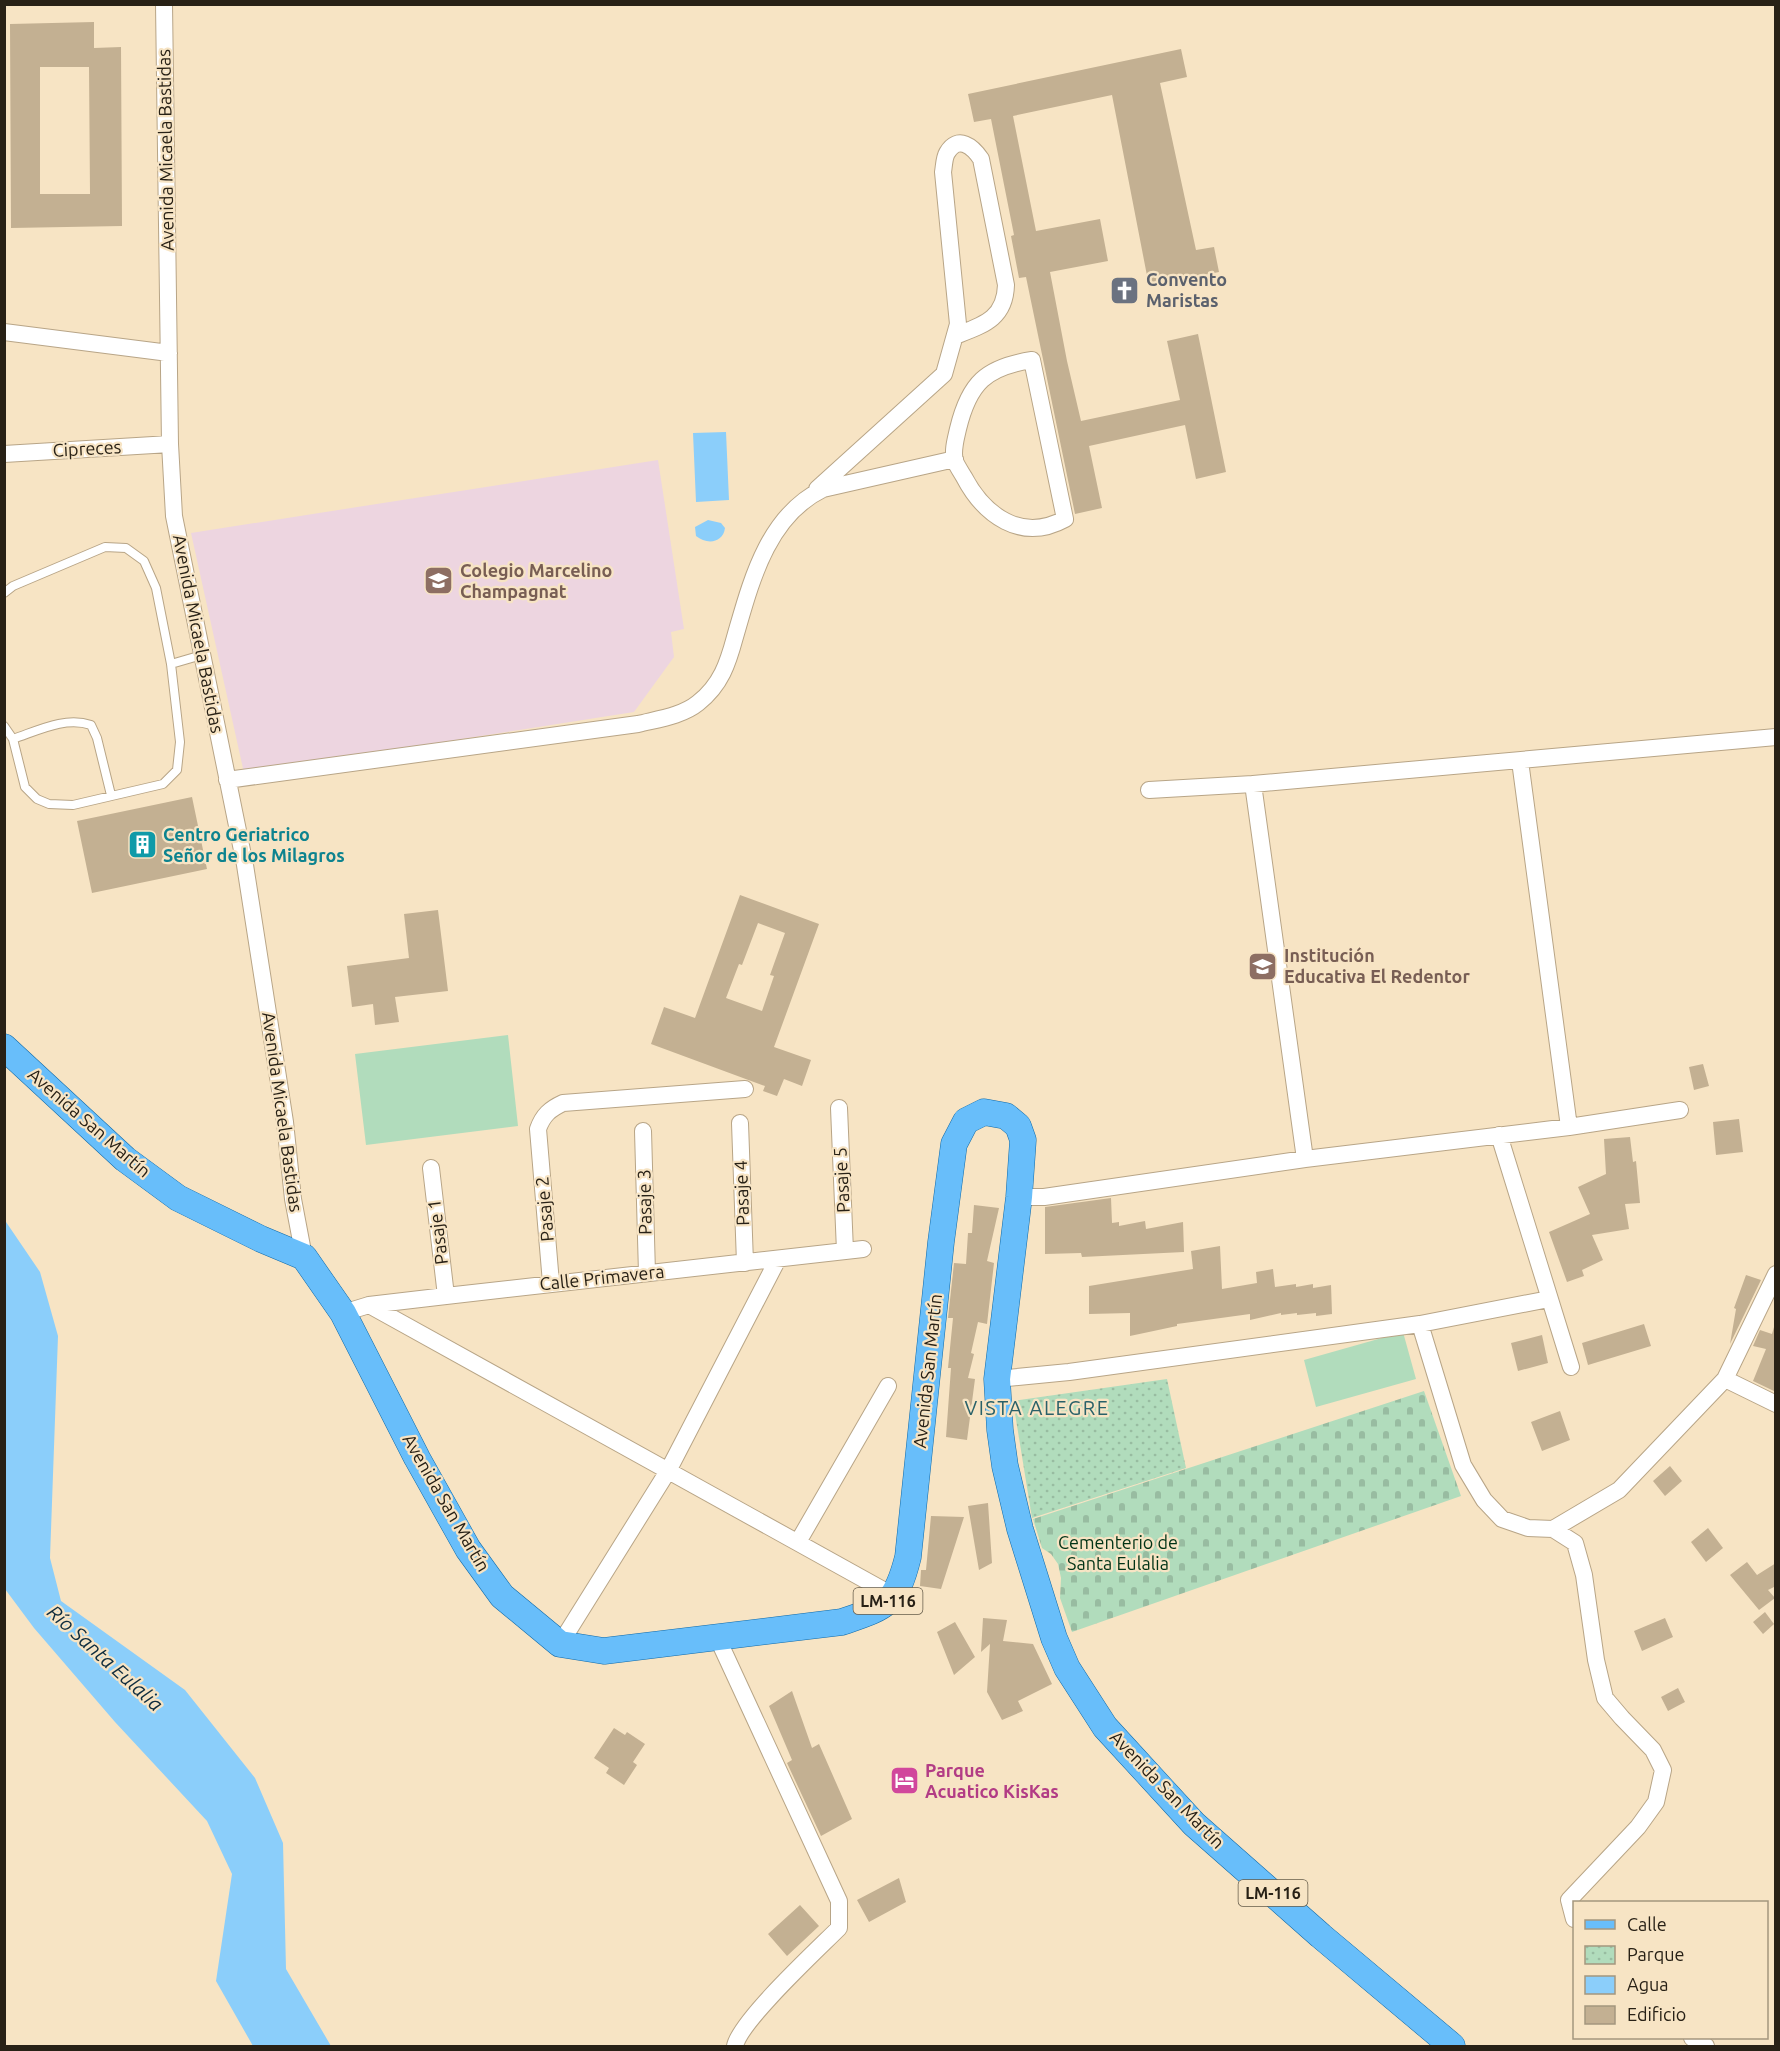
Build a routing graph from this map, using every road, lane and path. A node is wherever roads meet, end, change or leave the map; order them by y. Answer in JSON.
{"nodes":[{"id":1,"x":164,"y":4,"type":"edge"},
{"id":2,"x":4,"y":332,"type":"edge"},
{"id":3,"x":955,"y":336,"type":"junction"},
{"id":4,"x":169,"y":353,"type":"junction"},
{"id":5,"x":170,"y":444,"type":"junction"},
{"id":6,"x":4,"y":454,"type":"edge"},
{"id":7,"x":955,"y":459,"type":"junction"},
{"id":8,"x":810,"y":495,"type":"junction"},
{"id":9,"x":4,"y":592,"type":"edge"},
{"id":10,"x":202,"y":655,"type":"junction"},
{"id":11,"x":171,"y":664,"type":"junction"},
{"id":12,"x":4,"y":726,"type":"edge"},
{"id":13,"x":1776,"y":737,"type":"edge"},
{"id":14,"x":13,"y":739,"type":"junction"},
{"id":15,"x":1520,"y":761,"type":"junction"},
{"id":16,"x":227,"y":780,"type":"junction"},
{"id":17,"x":1253,"y":784,"type":"junction"},
{"id":18,"x":1149,"y":790,"type":"dead end"},
{"id":19,"x":111,"y":795,"type":"junction"},
{"id":20,"x":4,"y":1047,"type":"edge"},
{"id":21,"x":745,"y":1089,"type":"dead end"},
{"id":22,"x":839,"y":1108,"type":"dead end"},
{"id":23,"x":1680,"y":1110,"type":"dead end"},
{"id":24,"x":740,"y":1123,"type":"dead end"},
{"id":25,"x":1569,"y":1127,"type":"junction"},
{"id":26,"x":643,"y":1131,"type":"dead end"},
{"id":27,"x":1499,"y":1135,"type":"junction"},
{"id":28,"x":1305,"y":1159,"type":"junction"},
{"id":29,"x":430,"y":1168,"type":"dead end"},
{"id":30,"x":1019,"y":1197,"type":"junction"},
{"id":31,"x":863,"y":1249,"type":"dead end"},
{"id":32,"x":845,"y":1251,"type":"junction"},
{"id":33,"x":304,"y":1257,"type":"junction"},
{"id":34,"x":778,"y":1259,"type":"junction"},
{"id":35,"x":745,"y":1263,"type":"junction"},
{"id":36,"x":647,"y":1273,"type":"junction"},
{"id":37,"x":1776,"y":1274,"type":"edge"},
{"id":38,"x":551,"y":1283,"type":"junction"},
{"id":39,"x":446,"y":1296,"type":"junction"},
{"id":40,"x":1549,"y":1299,"type":"junction"},
{"id":41,"x":369,"y":1305,"type":"junction"},
{"id":42,"x":343,"y":1313,"type":"junction"},
{"id":43,"x":1420,"y":1324,"type":"junction"},
{"id":44,"x":1572,"y":1367,"type":"dead end"},
{"id":45,"x":997,"y":1379,"type":"junction"},
{"id":46,"x":1725,"y":1379,"type":"junction"},
{"id":47,"x":888,"y":1386,"type":"dead end"},
{"id":48,"x":1776,"y":1404,"type":"edge"},
{"id":49,"x":668,"y":1471,"type":"junction"},
{"id":50,"x":1553,"y":1529,"type":"junction"},
{"id":51,"x":798,"y":1542,"type":"junction"},
{"id":52,"x":894,"y":1596,"type":"junction"},
{"id":53,"x":717,"y":1637,"type":"junction"},
{"id":54,"x":560,"y":1644,"type":"junction"},
{"id":55,"x":1573,"y":1913,"type":"edge"},
{"id":56,"x":735,"y":2046,"type":"edge"},
{"id":57,"x":1452,"y":2046,"type":"edge"}],
"edges":[{"from":1,"to":4,"type":"street","name":"Avenida Micaela Bastidas"},
{"from":2,"to":4,"type":"street"},
{"from":3,"to":3,"type":"street"},
{"from":3,"to":8,"type":"street"},
{"from":4,"to":5,"type":"street","name":"Avenida Micaela Bastidas"},
{"from":5,"to":6,"type":"street","name":"Cipreces"},
{"from":5,"to":10,"type":"street","name":"Avenida Micaela Bastidas"},
{"from":7,"to":7,"type":"street"},
{"from":7,"to":8,"type":"street"},
{"from":8,"to":16,"type":"street"},
{"from":9,"to":11,"type":"lane"},
{"from":10,"to":11,"type":"lane"},
{"from":10,"to":16,"type":"street","name":"Avenida Micaela Bastidas"},
{"from":11,"to":19,"type":"lane"},
{"from":12,"to":14,"type":"lane"},
{"from":13,"to":15,"type":"street"},
{"from":14,"to":19,"type":"lane"},
{"from":14,"to":19,"type":"lane"},
{"from":15,"to":17,"type":"street"},
{"from":15,"to":25,"type":"street"},
{"from":16,"to":33,"type":"street","name":"Avenida Micaela Bastidas"},
{"from":17,"to":18,"type":"street"},
{"from":17,"to":28,"type":"street"},
{"from":20,"to":33,"type":"main road","name":"Avenida San Martín"},
{"from":21,"to":38,"type":"street","name":"Pasaje 2"},
{"from":22,"to":32,"type":"street","name":"Pasaje 5"},
{"from":23,"to":25,"type":"street"},
{"from":24,"to":35,"type":"street","name":"Pasaje 4"},
{"from":25,"to":27,"type":"street"},
{"from":26,"to":36,"type":"street","name":"Pasaje 3"},
{"from":27,"to":28,"type":"street"},
{"from":27,"to":40,"type":"street"},
{"from":28,"to":30,"type":"street"},
{"from":29,"to":39,"type":"street","name":"Pasaje 1"},
{"from":30,"to":45,"type":"main road","name":"Avenida San Martín","number":"LM-116"},
{"from":30,"to":52,"type":"main road","name":"Avenida San Martín","number":"LM-116"},
{"from":31,"to":32,"type":"street","name":"Calle Primavera"},
{"from":32,"to":34,"type":"street","name":"Calle Primavera"},
{"from":33,"to":42,"type":"main road","name":"Avenida San Martín"},
{"from":34,"to":35,"type":"street","name":"Calle Primavera"},
{"from":34,"to":49,"type":"street"},
{"from":35,"to":36,"type":"street","name":"Calle Primavera"},
{"from":36,"to":38,"type":"street","name":"Calle Primavera"},
{"from":37,"to":46,"type":"street"},
{"from":38,"to":39,"type":"street","name":"Calle Primavera"},
{"from":39,"to":41,"type":"street","name":"Calle Primavera"},
{"from":40,"to":43,"type":"street"},
{"from":40,"to":44,"type":"street"},
{"from":41,"to":42,"type":"street","name":"Calle Primavera"},
{"from":41,"to":49,"type":"street"},
{"from":42,"to":54,"type":"main road","name":"Avenida San Martín"},
{"from":43,"to":45,"type":"street"},
{"from":43,"to":50,"type":"street"},
{"from":45,"to":57,"type":"main road","name":"Avenida San Martín","number":"LM-116"},
{"from":46,"to":48,"type":"street"},
{"from":46,"to":50,"type":"street"},
{"from":47,"to":51,"type":"street"},
{"from":49,"to":51,"type":"street"},
{"from":49,"to":54,"type":"street"},
{"from":50,"to":55,"type":"street"},
{"from":51,"to":52,"type":"street"},
{"from":52,"to":53,"type":"main road","number":"LM-116"},
{"from":53,"to":54,"type":"main road","number":"LM-116"},
{"from":53,"to":56,"type":"street"}]}
